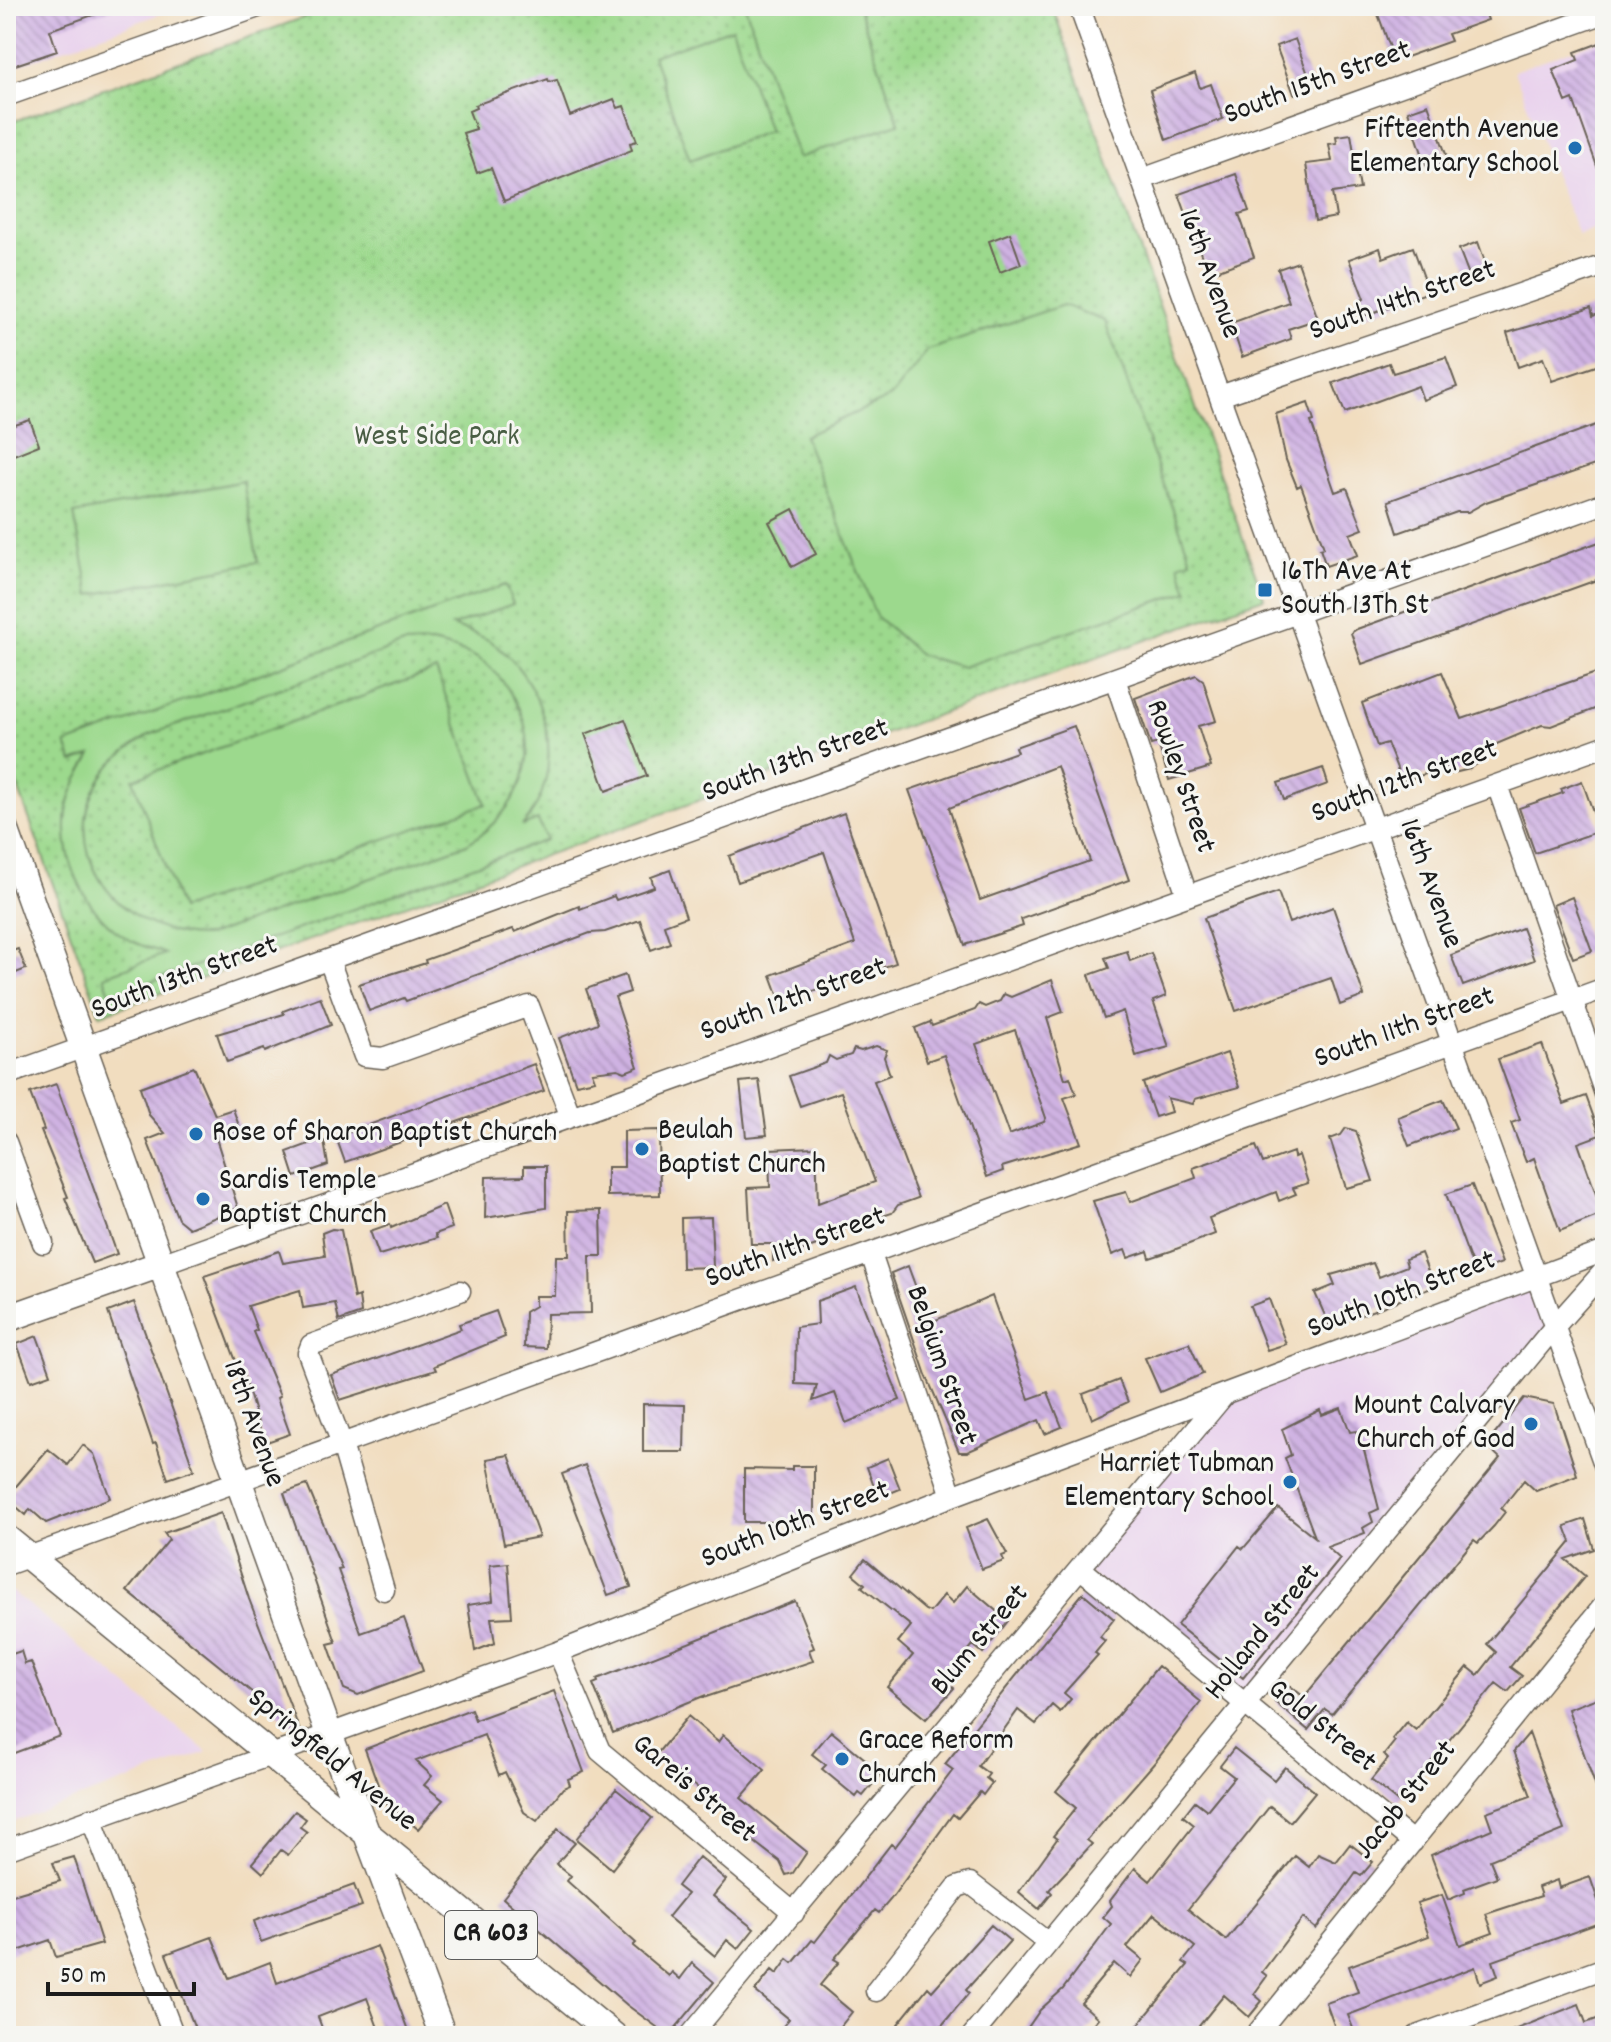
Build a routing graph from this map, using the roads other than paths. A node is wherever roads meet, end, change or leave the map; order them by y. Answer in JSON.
{"nodes":[{"id":1,"x":261,"y":6,"type":"edge"},
{"id":2,"x":1079,"y":6,"type":"edge"},
{"id":3,"x":1605,"y":13,"type":"edge"},
{"id":4,"x":6,"y":96,"type":"edge"},
{"id":5,"x":1142,"y":179,"type":"junction"},
{"id":6,"x":1605,"y":265,"type":"edge"},
{"id":7,"x":1220,"y":396,"type":"junction"},
{"id":8,"x":1605,"y":503,"type":"edge"},
{"id":9,"x":1299,"y":611,"type":"junction"},
{"id":10,"x":1115,"y":679,"type":"junction"},
{"id":11,"x":1605,"y":746,"type":"edge"},
{"id":12,"x":1497,"y":785,"type":"junction"},
{"id":13,"x":1377,"y":827,"type":"junction"},
{"id":14,"x":6,"y":831,"type":"edge"},
{"id":15,"x":1187,"y":895,"type":"junction"},
{"id":16,"x":329,"y":960,"type":"junction"},
{"id":17,"x":1605,"y":988,"type":"edge"},
{"id":18,"x":1571,"y":1000,"type":"junction"},
{"id":19,"x":1454,"y":1043,"type":"junction"},
{"id":20,"x":83,"y":1048,"type":"junction"},
{"id":21,"x":6,"y":1075,"type":"edge"},
{"id":22,"x":1605,"y":1094,"type":"edge"},
{"id":23,"x":570,"y":1115,"type":"junction"},
{"id":24,"x":6,"y":1142,"type":"edge"},
{"id":25,"x":43,"y":1243,"type":"dead end"},
{"id":26,"x":1605,"y":1251,"type":"edge"},
{"id":27,"x":871,"y":1254,"type":"junction"},
{"id":28,"x":161,"y":1264,"type":"junction"},
{"id":29,"x":1605,"y":1270,"type":"edge"},
{"id":30,"x":1537,"y":1277,"type":"junction"},
{"id":31,"x":460,"y":1291,"type":"dead end"},
{"id":32,"x":6,"y":1319,"type":"edge"},
{"id":33,"x":1555,"y":1326,"type":"junction"},
{"id":34,"x":1226,"y":1394,"type":"junction"},
{"id":35,"x":342,"y":1444,"type":"junction"},
{"id":36,"x":1605,"y":1467,"type":"edge"},
{"id":37,"x":237,"y":1479,"type":"junction"},
{"id":38,"x":952,"y":1496,"type":"junction"},
{"id":39,"x":6,"y":1538,"type":"edge"},
{"id":40,"x":17,"y":1561,"type":"edge"},
{"id":41,"x":1080,"y":1568,"type":"junction"},
{"id":42,"x":384,"y":1590,"type":"dead end"},
{"id":43,"x":1605,"y":1604,"type":"edge"},
{"id":44,"x":558,"y":1652,"type":"junction"},
{"id":45,"x":1245,"y":1704,"type":"junction"},
{"id":46,"x":328,"y":1731,"type":"junction"},
{"id":47,"x":271,"y":1753,"type":"junction"},
{"id":48,"x":91,"y":1818,"type":"junction"},
{"id":49,"x":368,"y":1833,"type":"junction"},
{"id":50,"x":1413,"y":1842,"type":"junction"},
{"id":51,"x":6,"y":1850,"type":"edge"},
{"id":52,"x":794,"y":1913,"type":"junction"},
{"id":53,"x":1048,"y":1943,"type":"junction"},
{"id":54,"x":1605,"y":1968,"type":"edge"},
{"id":55,"x":876,"y":1991,"type":"dead end"},
{"id":56,"x":174,"y":2036,"type":"edge"},
{"id":57,"x":443,"y":2036,"type":"edge"},
{"id":58,"x":614,"y":2036,"type":"edge"},
{"id":59,"x":690,"y":2036,"type":"edge"},
{"id":60,"x":972,"y":2036,"type":"edge"},
{"id":61,"x":1255,"y":2036,"type":"edge"},
{"id":62,"x":1417,"y":2036,"type":"edge"}],
"edges":[{"from":1,"to":4,"type":"street"},
{"from":2,"to":5,"type":"street","name":"16th Avenue"},
{"from":3,"to":5,"type":"street","name":"South 15th Street"},
{"from":5,"to":7,"type":"street","name":"16th Avenue"},
{"from":6,"to":7,"type":"street","name":"South 14th Street"},
{"from":7,"to":9,"type":"street","name":"16th Avenue"},
{"from":8,"to":9,"type":"street","name":"South 13th Street"},
{"from":9,"to":10,"type":"street","name":"South 13th Street"},
{"from":9,"to":13,"type":"street","name":"16th Avenue"},
{"from":10,"to":15,"type":"street","name":"Rowley Street"},
{"from":10,"to":16,"type":"street","name":"South 13th Street"},
{"from":11,"to":12,"type":"street","name":"South 12th Street"},
{"from":12,"to":13,"type":"street","name":"South 12th Street"},
{"from":12,"to":18,"type":"street"},
{"from":13,"to":15,"type":"street","name":"South 12th Street"},
{"from":13,"to":19,"type":"street","name":"16th Avenue"},
{"from":14,"to":20,"type":"main road","name":"18th Avenue"},
{"from":15,"to":23,"type":"street","name":"South 12th Street"},
{"from":16,"to":20,"type":"street","name":"South 13th Street"},
{"from":16,"to":23,"type":"street"},
{"from":17,"to":18,"type":"street","name":"South 11th Street"},
{"from":18,"to":19,"type":"street","name":"South 11th Street"},
{"from":18,"to":22,"type":"street"},
{"from":19,"to":27,"type":"street","name":"South 11th Street"},
{"from":19,"to":30,"type":"street","name":"16th Avenue"},
{"from":20,"to":21,"type":"street","name":"South 13th Street"},
{"from":20,"to":28,"type":"main road","name":"18th Avenue"},
{"from":23,"to":28,"type":"street","name":"South 12th Street"},
{"from":24,"to":25,"type":"street"},
{"from":26,"to":30,"type":"street","name":"South 10th Street"},
{"from":27,"to":35,"type":"street","name":"South 11th Street"},
{"from":27,"to":38,"type":"street","name":"Belgium Street"},
{"from":28,"to":32,"type":"main road","name":"South 12th Street"},
{"from":28,"to":37,"type":"main road","name":"18th Avenue"},
{"from":29,"to":33,"type":"street","name":"Holland Street"},
{"from":30,"to":33,"type":"street","name":"16th Avenue"},
{"from":30,"to":34,"type":"street","name":"South 10th Street"},
{"from":31,"to":35,"type":"street"},
{"from":33,"to":36,"type":"street","name":"16th Avenue"},
{"from":33,"to":45,"type":"street","name":"Holland Street"},
{"from":34,"to":38,"type":"street","name":"South 10th Street"},
{"from":34,"to":41,"type":"street","name":"Blum Street"},
{"from":35,"to":37,"type":"street","name":"South 11th Street"},
{"from":35,"to":42,"type":"street"},
{"from":37,"to":40,"type":"street","name":"South 11th Street"},
{"from":37,"to":46,"type":"main road","name":"18th Avenue"},
{"from":38,"to":44,"type":"street","name":"South 10th Street"},
{"from":39,"to":40,"type":"main road","name":"Springfield Avenue","number":"CR 603"},
{"from":40,"to":47,"type":"main road","name":"Springfield Avenue","number":"CR 603"},
{"from":41,"to":45,"type":"street","name":"Gold Street"},
{"from":41,"to":52,"type":"street","name":"Blum Street"},
{"from":43,"to":50,"type":"street","name":"Jacob Street"},
{"from":44,"to":46,"type":"street","name":"South 10th Street"},
{"from":44,"to":52,"type":"street","name":"Gareis Street"},
{"from":45,"to":50,"type":"street","name":"Gold Street"},
{"from":45,"to":53,"type":"street","name":"Holland Street"},
{"from":46,"to":47,"type":"street","name":"South 10th Street"},
{"from":46,"to":49,"type":"main road","name":"18th Avenue"},
{"from":47,"to":48,"type":"street","name":"South 10th Street"},
{"from":47,"to":49,"type":"main road","name":"Springfield Avenue","number":"CR 603"},
{"from":48,"to":51,"type":"street","name":"South 10th Street"},
{"from":48,"to":56,"type":"street"},
{"from":49,"to":57,"type":"main road","name":"18th Avenue"},
{"from":49,"to":58,"type":"main road","name":"Springfield Avenue","number":"CR 603"},
{"from":50,"to":61,"type":"street","name":"Jacob Street"},
{"from":52,"to":59,"type":"street","name":"Blum Street"},
{"from":53,"to":55,"type":"street"},
{"from":53,"to":60,"type":"street","name":"Holland Street"},
{"from":54,"to":62,"type":"street"}]}
